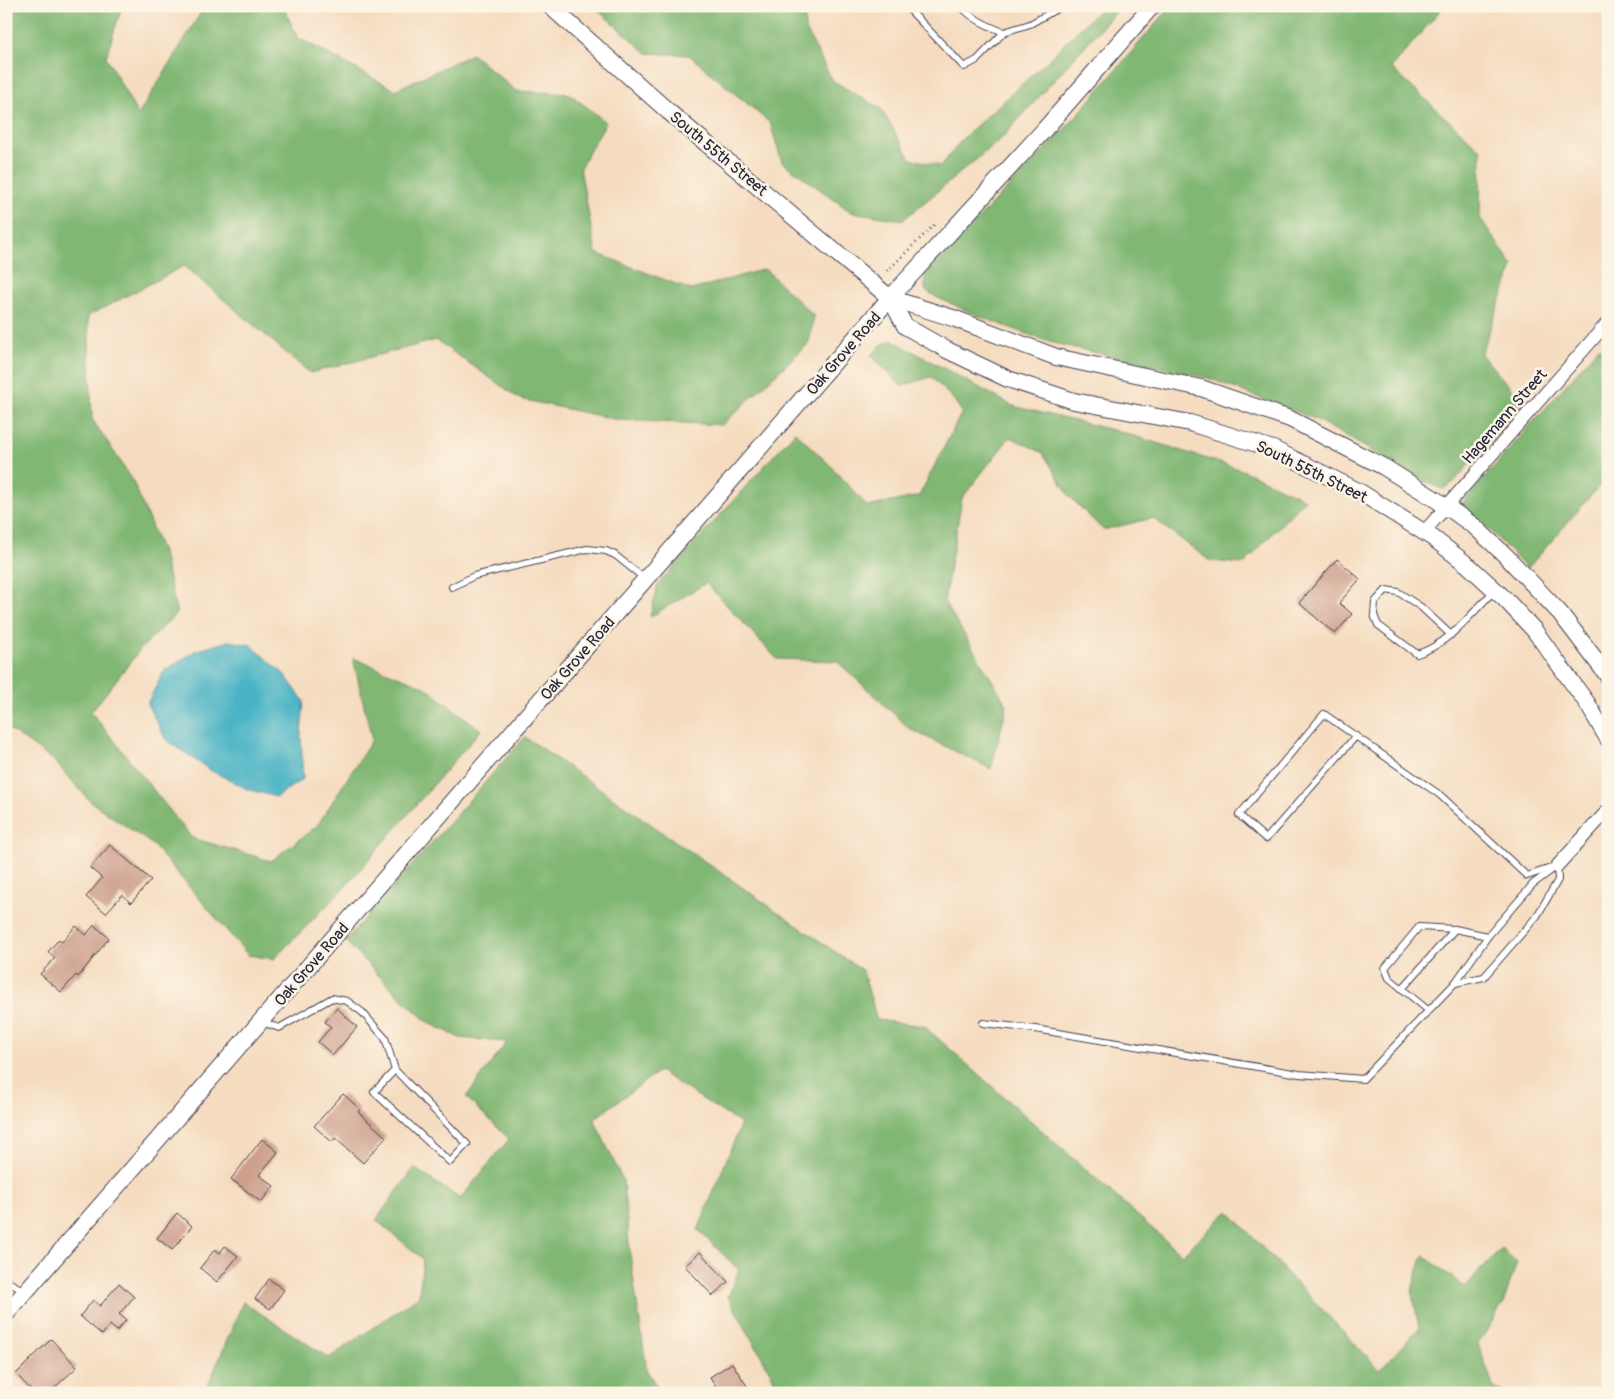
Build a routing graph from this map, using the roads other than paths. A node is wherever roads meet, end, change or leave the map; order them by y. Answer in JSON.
{"nodes":[{"id":1,"x":550,"y":6,"type":"edge"},
{"id":2,"x":906,"y":6,"type":"edge"},
{"id":3,"x":961,"y":6,"type":"edge"},
{"id":4,"x":1062,"y":6,"type":"edge"},
{"id":5,"x":1152,"y":6,"type":"edge"},
{"id":6,"x":1004,"y":32,"type":"junction"},
{"id":7,"x":890,"y":298,"type":"junction"},
{"id":8,"x":1608,"y":322,"type":"edge"},
{"id":9,"x":1446,"y":506,"type":"junction"},
{"id":10,"x":1424,"y":532,"type":"junction"},
{"id":11,"x":646,"y":579,"type":"junction"},
{"id":12,"x":452,"y":587,"type":"dead end"},
{"id":13,"x":1495,"y":590,"type":"junction"},
{"id":14,"x":1451,"y":635,"type":"junction"},
{"id":15,"x":1608,"y":676,"type":"edge"},
{"id":16,"x":1356,"y":736,"type":"junction"},
{"id":17,"x":1608,"y":740,"type":"edge"},
{"id":18,"x":1608,"y":810,"type":"edge"},
{"id":19,"x":1557,"y":866,"type":"junction"},
{"id":20,"x":1455,"y":929,"type":"junction"},
{"id":21,"x":1488,"y":936,"type":"junction"},
{"id":22,"x":1455,"y":983,"type":"junction"},
{"id":23,"x":1402,"y":989,"type":"junction"},
{"id":24,"x":1429,"y":1011,"type":"junction"},
{"id":25,"x":261,"y":1022,"type":"junction"},
{"id":26,"x":983,"y":1023,"type":"dead end"},
{"id":27,"x":395,"y":1070,"type":"junction"},
{"id":28,"x":6,"y":1281,"type":"edge"},
{"id":29,"x":26,"y":1291,"type":"junction"},
{"id":30,"x":6,"y":1314,"type":"edge"}],
"edges":[{"from":1,"to":7,"type":"street","name":"South 55th Street"},
{"from":2,"to":6,"type":"lane"},
{"from":3,"to":6,"type":"lane"},
{"from":4,"to":6,"type":"lane"},
{"from":5,"to":7,"type":"street","name":"Oak Grove Road"},
{"from":7,"to":9,"type":"street","name":"South 55th Street"},
{"from":7,"to":10,"type":"street","name":"South 55th Street"},
{"from":7,"to":11,"type":"street","name":"Oak Grove Road"},
{"from":8,"to":9,"type":"street","name":"Hagemann Street"},
{"from":9,"to":10,"type":"street","name":"Hagemann Street"},
{"from":9,"to":15,"type":"street","name":"South 55th Street"},
{"from":10,"to":13,"type":"street","name":"South 55th Street"},
{"from":11,"to":12,"type":"lane"},
{"from":11,"to":25,"type":"street","name":"Oak Grove Road"},
{"from":13,"to":14,"type":"lane"},
{"from":13,"to":17,"type":"street","name":"South 55th Street"},
{"from":14,"to":14,"type":"lane"},
{"from":16,"to":16,"type":"lane"},
{"from":16,"to":19,"type":"lane"},
{"from":18,"to":19,"type":"street"},
{"from":19,"to":21,"type":"lane"},
{"from":19,"to":22,"type":"lane"},
{"from":20,"to":21,"type":"lane"},
{"from":20,"to":23,"type":"lane"},
{"from":20,"to":23,"type":"lane"},
{"from":21,"to":22,"type":"lane"},
{"from":22,"to":24,"type":"lane"},
{"from":23,"to":24,"type":"lane"},
{"from":24,"to":26,"type":"lane"},
{"from":25,"to":27,"type":"lane"},
{"from":25,"to":29,"type":"street","name":"Oak Grove Road"},
{"from":27,"to":27,"type":"lane"},
{"from":28,"to":29,"type":"lane"},
{"from":29,"to":30,"type":"street","name":"Oak Grove Road"}]}
